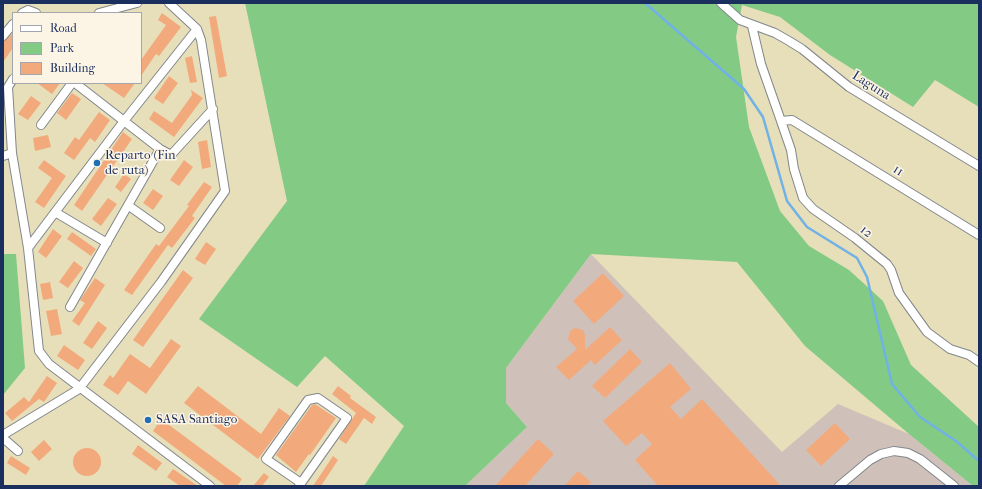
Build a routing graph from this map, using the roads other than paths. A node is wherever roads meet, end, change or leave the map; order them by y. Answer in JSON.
{"nodes":[{"id":1,"x":137,"y":3,"type":"edge"},
{"id":2,"x":169,"y":3,"type":"edge"},
{"id":3,"x":721,"y":3,"type":"edge"},
{"id":4,"x":24,"y":12,"type":"edge"},
{"id":5,"x":33,"y":12,"type":"edge"},
{"id":6,"x":103,"y":12,"type":"edge"},
{"id":7,"x":12,"y":25,"type":"edge"},
{"id":8,"x":752,"y":26,"type":"junction"},
{"id":9,"x":198,"y":29,"type":"junction"},
{"id":10,"x":3,"y":36,"type":"edge"},
{"id":11,"x":5,"y":84,"type":"edge"},
{"id":12,"x":71,"y":84,"type":"edge"},
{"id":13,"x":76,"y":84,"type":"edge"},
{"id":14,"x":213,"y":110,"type":"junction"},
{"id":15,"x":124,"y":121,"type":"junction"},
{"id":16,"x":781,"y":121,"type":"junction"},
{"id":17,"x":41,"y":125,"type":"dead end"},
{"id":18,"x":160,"y":149,"type":"junction"},
{"id":19,"x":12,"y":153,"type":"junction"},
{"id":20,"x":3,"y":156,"type":"edge"},
{"id":21,"x":979,"y":166,"type":"edge"},
{"id":22,"x":128,"y":206,"type":"junction"},
{"id":23,"x":55,"y":212,"type":"junction"},
{"id":24,"x":160,"y":228,"type":"dead end"},
{"id":25,"x":979,"y":235,"type":"edge"},
{"id":26,"x":107,"y":243,"type":"junction"},
{"id":27,"x":28,"y":248,"type":"junction"},
{"id":28,"x":70,"y":307,"type":"dead end"},
{"id":29,"x":979,"y":362,"type":"edge"},
{"id":30,"x":79,"y":389,"type":"junction"},
{"id":31,"x":3,"y":435,"type":"edge"},
{"id":32,"x":3,"y":438,"type":"edge"},
{"id":33,"x":18,"y":451,"type":"dead end"},
{"id":34,"x":300,"y":485,"type":"edge"},
{"id":35,"x":210,"y":486,"type":"edge"},
{"id":36,"x":839,"y":486,"type":"edge"},
{"id":37,"x":954,"y":486,"type":"edge"}],
"edges":[{"from":1,"to":6,"type":"street"},
{"from":2,"to":9,"type":"street"},
{"from":3,"to":8,"type":"street","name":"Laguna"},
{"from":4,"to":5,"type":"street"},
{"from":7,"to":10,"type":"street"},
{"from":8,"to":16,"type":"street","name":"12"},
{"from":8,"to":21,"type":"street","name":"Laguna"},
{"from":9,"to":14,"type":"street"},
{"from":9,"to":15,"type":"street"},
{"from":11,"to":19,"type":"street"},
{"from":12,"to":17,"type":"street"},
{"from":13,"to":15,"type":"street"},
{"from":14,"to":18,"type":"street"},
{"from":14,"to":30,"type":"street"},
{"from":15,"to":18,"type":"street"},
{"from":15,"to":23,"type":"street"},
{"from":16,"to":25,"type":"street","name":"11"},
{"from":16,"to":29,"type":"street","name":"12"},
{"from":18,"to":22,"type":"street"},
{"from":19,"to":20,"type":"street"},
{"from":19,"to":27,"type":"street"},
{"from":22,"to":24,"type":"street"},
{"from":22,"to":26,"type":"street"},
{"from":23,"to":26,"type":"street"},
{"from":23,"to":27,"type":"street"},
{"from":26,"to":28,"type":"street"},
{"from":27,"to":30,"type":"street"},
{"from":30,"to":31,"type":"street"},
{"from":30,"to":35,"type":"street"},
{"from":32,"to":33,"type":"street"},
{"from":34,"to":34,"type":"street"},
{"from":36,"to":37,"type":"street"}]}
